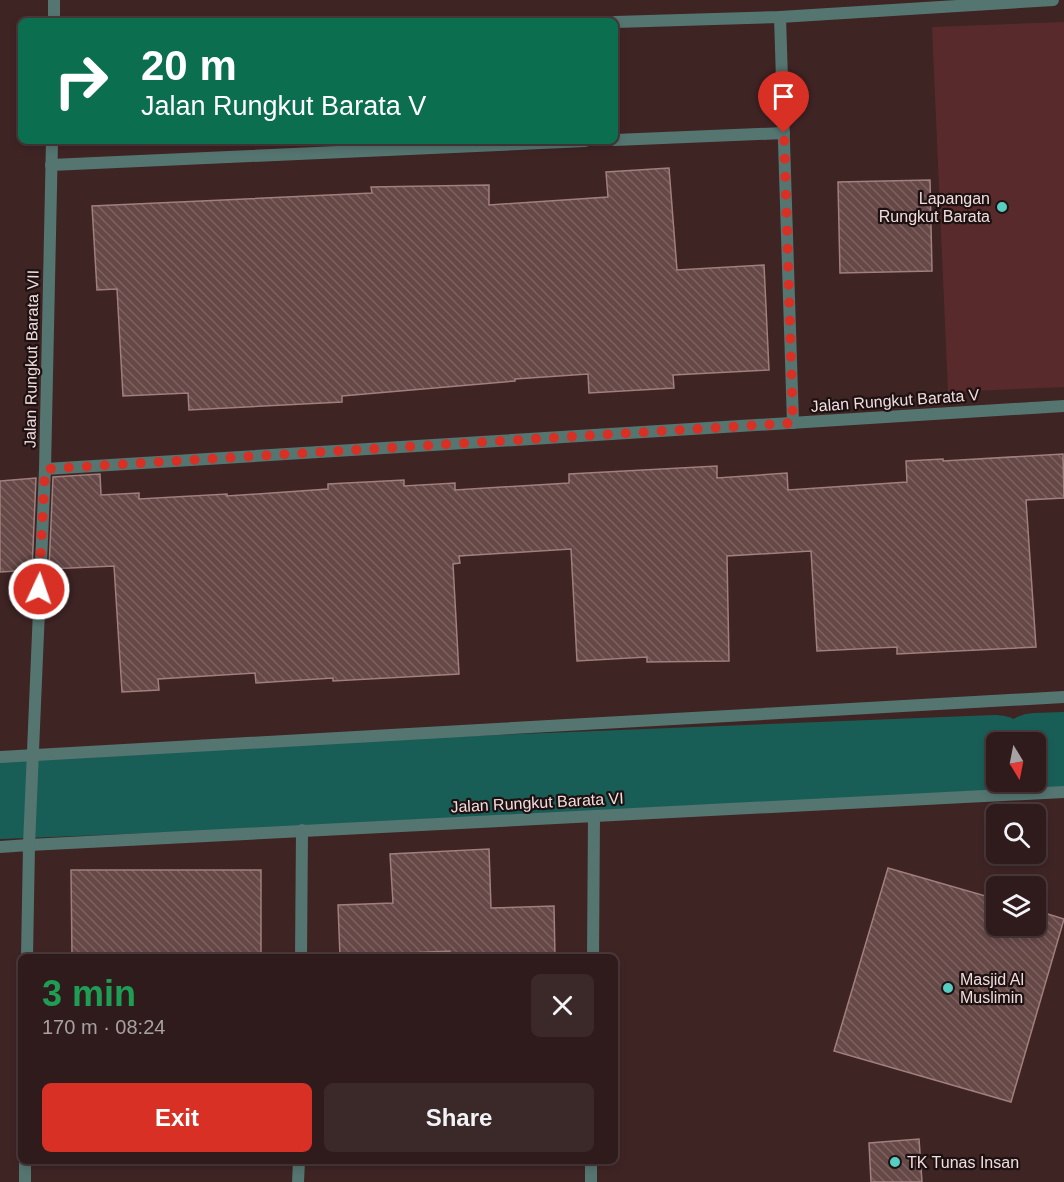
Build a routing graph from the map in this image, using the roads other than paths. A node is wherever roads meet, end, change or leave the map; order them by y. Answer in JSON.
{"nodes":[{"id":1,"x":54,"y":0,"type":"edge"},
{"id":2,"x":1053,"y":0,"type":"edge"},
{"id":3,"x":780,"y":17,"type":"junction"},
{"id":4,"x":54,"y":18,"type":"edge"},
{"id":5,"x":618,"y":22,"type":"edge"},
{"id":6,"x":784,"y":133,"type":"junction"},
{"id":7,"x":618,"y":140,"type":"edge"},
{"id":8,"x":52,"y":144,"type":"edge"},
{"id":9,"x":441,"y":144,"type":"edge"},
{"id":10,"x":297,"y":147,"type":"edge"},
{"id":11,"x":51,"y":165,"type":"junction"},
{"id":12,"x":1064,"y":406,"type":"edge"},
{"id":13,"x":793,"y":423,"type":"junction"},
{"id":14,"x":45,"y":469,"type":"junction"},
{"id":15,"x":1064,"y":697,"type":"edge"},
{"id":16,"x":32,"y":756,"type":"junction"},
{"id":17,"x":0,"y":758,"type":"edge"},
{"id":18,"x":1064,"y":792,"type":"edge"},
{"id":19,"x":594,"y":816,"type":"junction"},
{"id":20,"x":302,"y":830,"type":"junction"},
{"id":21,"x":28,"y":845,"type":"junction"},
{"id":22,"x":0,"y":847,"type":"edge"},
{"id":23,"x":27,"y":954,"type":"edge"},
{"id":24,"x":301,"y":954,"type":"edge"},
{"id":25,"x":593,"y":954,"type":"edge"},
{"id":26,"x":25,"y":1164,"type":"edge"},
{"id":27,"x":298,"y":1164,"type":"edge"},
{"id":28,"x":591,"y":1164,"type":"edge"},
{"id":29,"x":25,"y":1182,"type":"edge"},
{"id":30,"x":298,"y":1182,"type":"edge"},
{"id":31,"x":591,"y":1182,"type":"edge"}],
"edges":[{"from":1,"to":4,"type":"street"},
{"from":2,"to":3,"type":"street"},
{"from":3,"to":5,"type":"street"},
{"from":3,"to":6,"type":"street"},
{"from":6,"to":7,"type":"street"},
{"from":6,"to":13,"type":"street"},
{"from":8,"to":11,"type":"street","name":"Jalan Rungkut Barata VII"},
{"from":9,"to":10,"type":"street"},
{"from":10,"to":11,"type":"street"},
{"from":11,"to":14,"type":"street","name":"Jalan Rungkut Barata VII"},
{"from":12,"to":13,"type":"street","name":"Jalan Rungkut Barata V"},
{"from":13,"to":14,"type":"street","name":"Jalan Rungkut Barata V"},
{"from":14,"to":16,"type":"street","name":"Jalan Rungkut Barata VII"},
{"from":15,"to":16,"type":"street"},
{"from":16,"to":17,"type":"street"},
{"from":16,"to":21,"type":"street","name":"Jalan Rungkut Barata VII"},
{"from":18,"to":19,"type":"street","name":"Jalan Rungkut Barata VI"},
{"from":19,"to":20,"type":"street","name":"Jalan Rungkut Barata VI"},
{"from":19,"to":25,"type":"street"},
{"from":20,"to":21,"type":"street","name":"Jalan Rungkut Barata VI"},
{"from":20,"to":24,"type":"street"},
{"from":21,"to":22,"type":"street","name":"Jalan Rungkut Barata VI"},
{"from":21,"to":23,"type":"street"},
{"from":26,"to":29,"type":"street"},
{"from":27,"to":30,"type":"street"},
{"from":28,"to":31,"type":"street"}]}
